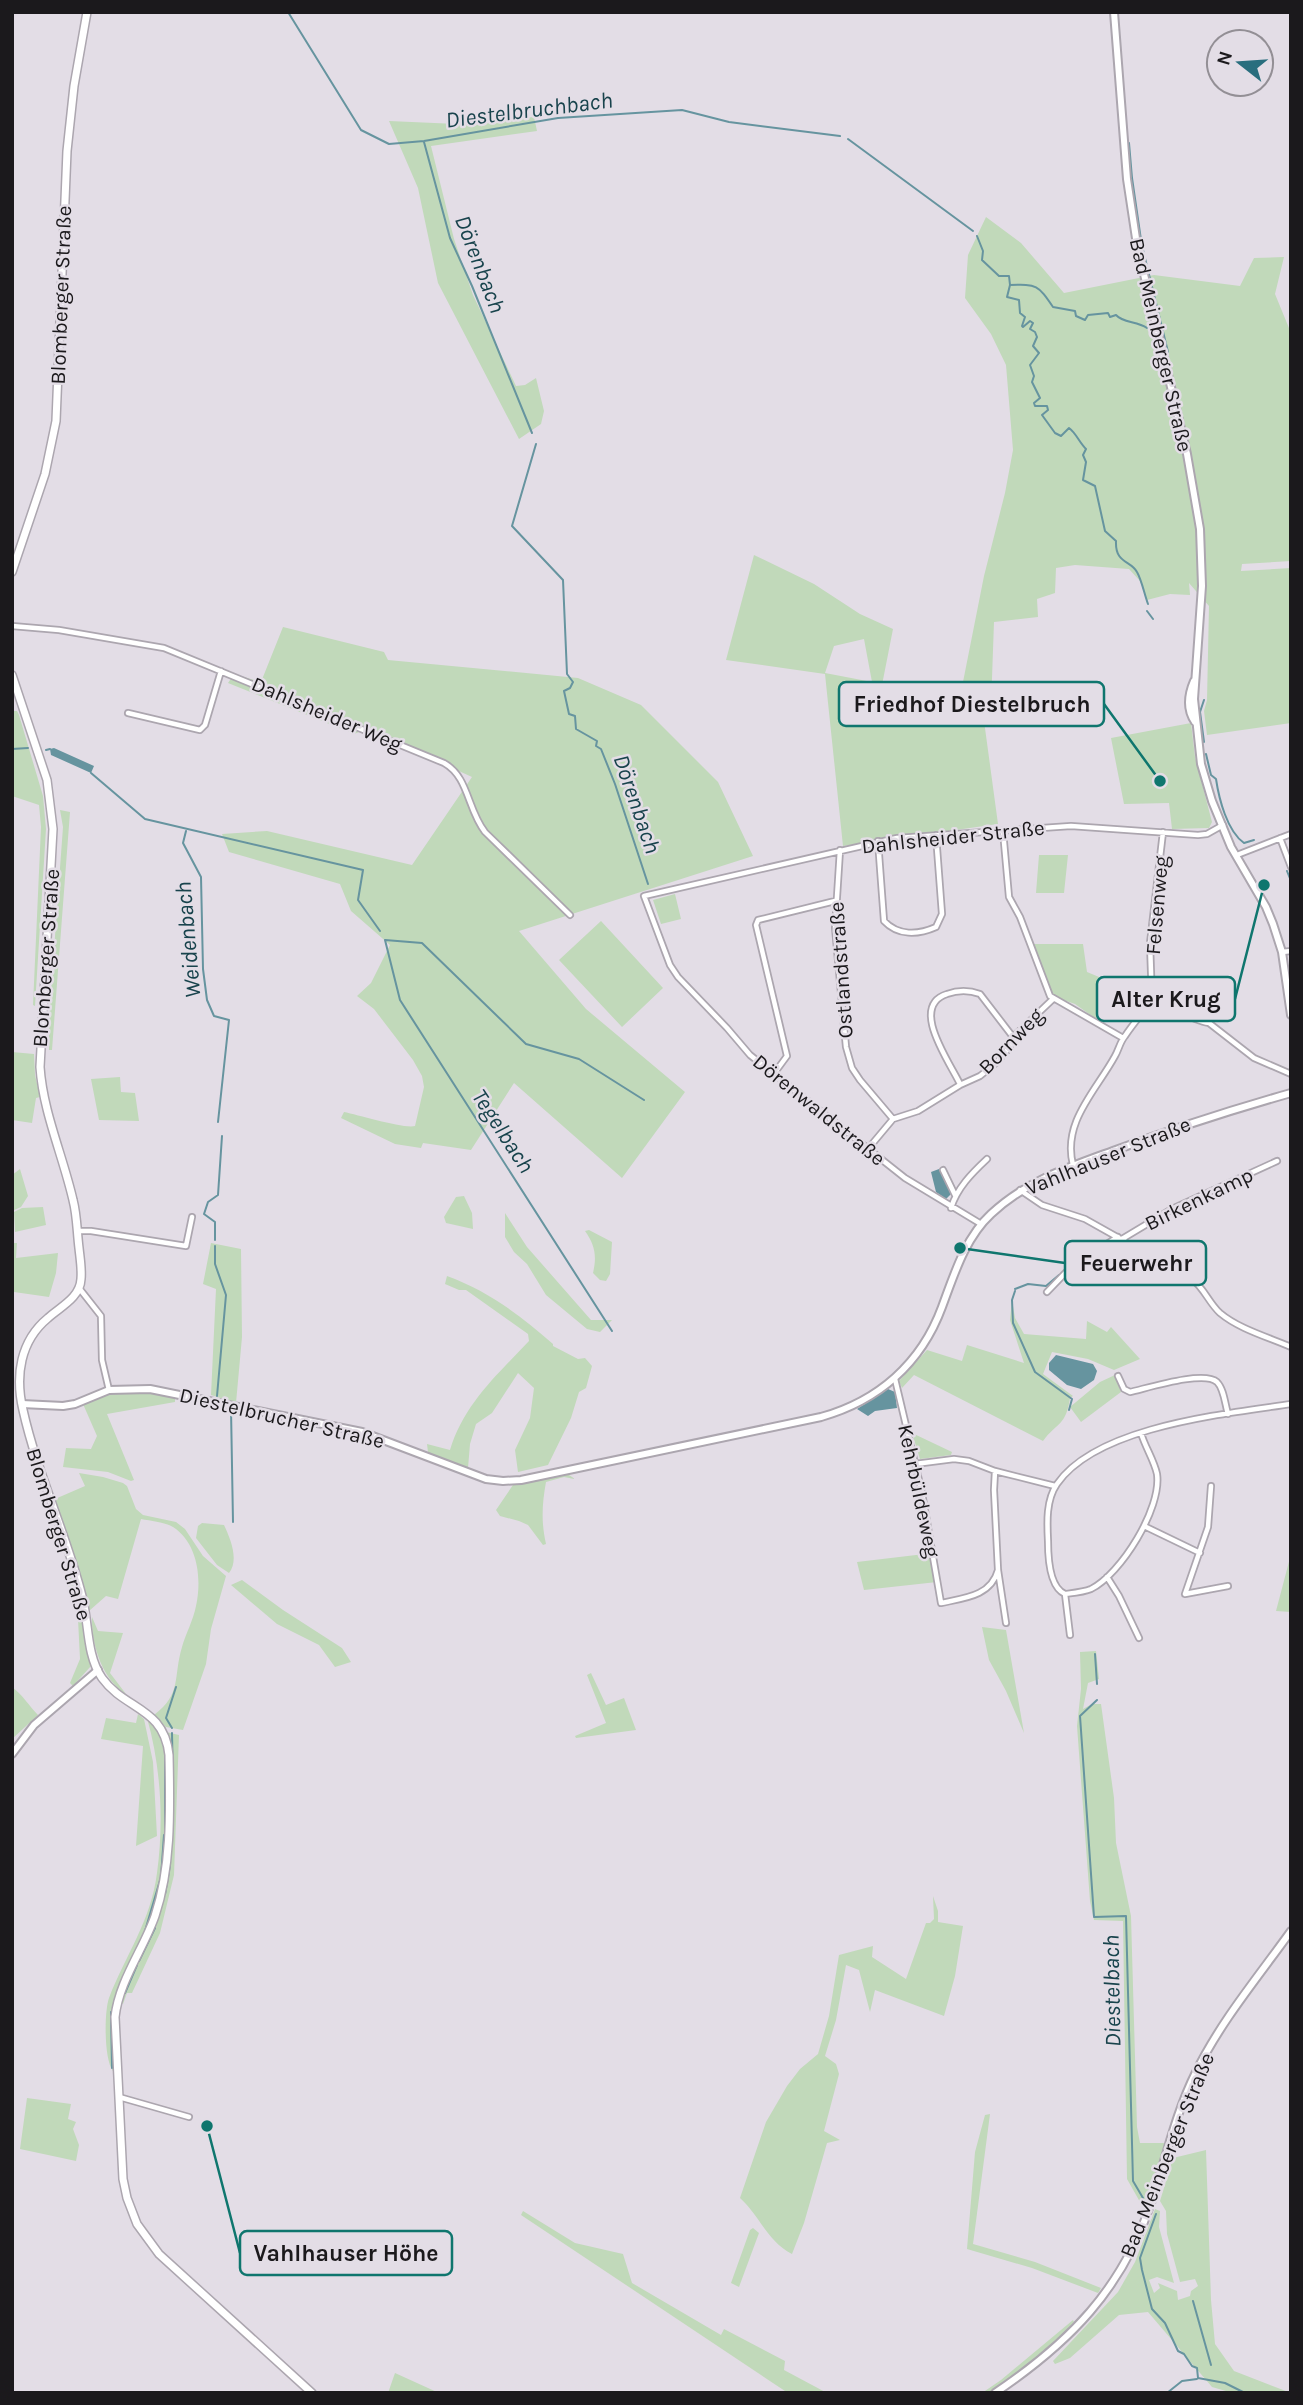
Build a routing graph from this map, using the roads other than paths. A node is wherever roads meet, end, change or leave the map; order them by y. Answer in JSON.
{"nodes":[{"id":1,"x":87,"y":12,"type":"edge"},
{"id":2,"x":1114,"y":12,"type":"edge"},
{"id":3,"x":12,"y":572,"type":"edge"},
{"id":4,"x":12,"y":626,"type":"edge"},
{"id":5,"x":221,"y":671,"type":"junction"},
{"id":6,"x":12,"y":675,"type":"edge"},
{"id":7,"x":128,"y":713,"type":"dead end"},
{"id":8,"x":1223,"y":825,"type":"junction"},
{"id":9,"x":1003,"y":831,"type":"junction"},
{"id":10,"x":1163,"y":832,"type":"junction"},
{"id":11,"x":1291,"y":834,"type":"edge"},
{"id":12,"x":936,"y":835,"type":"junction"},
{"id":13,"x":1280,"y":838,"type":"junction"},
{"id":14,"x":878,"y":841,"type":"junction"},
{"id":15,"x":840,"y":850,"type":"junction"},
{"id":16,"x":1236,"y":853,"type":"junction"},
{"id":17,"x":1291,"y":867,"type":"edge"},
{"id":18,"x":643,"y":897,"type":"joint"},
{"id":19,"x":835,"y":901,"type":"junction"},
{"id":20,"x":570,"y":915,"type":"dead end"},
{"id":21,"x":1291,"y":951,"type":"edge"},
{"id":22,"x":1282,"y":952,"type":"junction"},
{"id":23,"x":1053,"y":999,"type":"junction"},
{"id":24,"x":1152,"y":1001,"type":"junction"},
{"id":25,"x":1291,"y":1014,"type":"edge"},
{"id":26,"x":1013,"y":1037,"type":"junction"},
{"id":27,"x":1123,"y":1038,"type":"junction"},
{"id":28,"x":1291,"y":1074,"type":"edge"},
{"id":29,"x":773,"y":1075,"type":"junction"},
{"id":30,"x":960,"y":1084,"type":"junction"},
{"id":31,"x":1291,"y":1093,"type":"edge"},
{"id":32,"x":893,"y":1119,"type":"junction"},
{"id":33,"x":867,"y":1150,"type":"junction"},
{"id":34,"x":987,"y":1158,"type":"dead end"},
{"id":35,"x":1277,"y":1161,"type":"dead end"},
{"id":36,"x":1073,"y":1165,"type":"junction"},
{"id":37,"x":943,"y":1170,"type":"dead end"},
{"id":38,"x":1020,"y":1190,"type":"junction"},
{"id":39,"x":956,"y":1195,"type":"junction"},
{"id":40,"x":951,"y":1208,"type":"junction"},
{"id":41,"x":192,"y":1217,"type":"dead end"},
{"id":42,"x":981,"y":1224,"type":"junction"},
{"id":43,"x":77,"y":1231,"type":"junction"},
{"id":44,"x":1119,"y":1238,"type":"junction"},
{"id":45,"x":79,"y":1288,"type":"junction"},
{"id":46,"x":1047,"y":1292,"type":"dead end"},
{"id":47,"x":1291,"y":1347,"type":"edge"},
{"id":48,"x":1118,"y":1376,"type":"dead end"},
{"id":49,"x":895,"y":1379,"type":"junction"},
{"id":50,"x":109,"y":1390,"type":"junction"},
{"id":51,"x":18,"y":1399,"type":"edge"},
{"id":52,"x":865,"y":1399,"type":"joint"},
{"id":53,"x":1291,"y":1404,"type":"edge"},
{"id":54,"x":1228,"y":1414,"type":"junction"},
{"id":55,"x":1141,"y":1433,"type":"junction"},
{"id":56,"x":915,"y":1464,"type":"junction"},
{"id":57,"x":995,"y":1471,"type":"junction"},
{"id":58,"x":1055,"y":1486,"type":"junction"},
{"id":59,"x":1211,"y":1486,"type":"dead end"},
{"id":60,"x":1144,"y":1526,"type":"junction"},
{"id":61,"x":1200,"y":1553,"type":"junction"},
{"id":62,"x":998,"y":1570,"type":"junction"},
{"id":63,"x":1107,"y":1577,"type":"junction"},
{"id":64,"x":1228,"y":1586,"type":"dead end"},
{"id":65,"x":1065,"y":1594,"type":"junction"},
{"id":66,"x":1006,"y":1623,"type":"dead end"},
{"id":67,"x":1070,"y":1634,"type":"dead end"},
{"id":68,"x":1139,"y":1638,"type":"dead end"},
{"id":69,"x":98,"y":1670,"type":"junction"},
{"id":70,"x":12,"y":1755,"type":"edge"},
{"id":71,"x":1291,"y":1931,"type":"edge"},
{"id":72,"x":118,"y":2096,"type":"junction"},
{"id":73,"x":189,"y":2117,"type":"dead end"},
{"id":74,"x":312,"y":2393,"type":"edge"},
{"id":75,"x":995,"y":2393,"type":"edge"}],
"edges":[{"from":1,"to":3,"type":"main road","name":"Blomberger Straße"},
{"from":2,"to":8,"type":"street","name":"Bad Meinberger Straße"},
{"from":4,"to":5,"type":"street","name":"Dahlsheider Weg"},
{"from":5,"to":7,"type":"street"},
{"from":5,"to":20,"type":"street","name":"Dahlsheider Weg"},
{"from":6,"to":43,"type":"main road","name":"Blomberger Straße"},
{"from":8,"to":10,"type":"street","name":"Dahlsheider Straße"},
{"from":8,"to":16,"type":"street","name":"Bad Meinberger Straße"},
{"from":9,"to":10,"type":"street","name":"Dahlsheider Straße"},
{"from":9,"to":12,"type":"street","name":"Dahlsheider Straße"},
{"from":9,"to":23,"type":"street"},
{"from":10,"to":24,"type":"street","name":"Felsenweg"},
{"from":11,"to":13,"type":"street"},
{"from":12,"to":14,"type":"street","name":"Dahlsheider Straße"},
{"from":12,"to":14,"type":"street"},
{"from":13,"to":16,"type":"street"},
{"from":13,"to":17,"type":"street"},
{"from":14,"to":15,"type":"street","name":"Dahlsheider Straße"},
{"from":15,"to":18,"type":"street","name":"Dahlsheider Straße"},
{"from":15,"to":19,"type":"street","name":"Ostlandstraße"},
{"from":16,"to":22,"type":"street","name":"Bad Meinberger Straße"},
{"from":18,"to":29,"type":"street","name":"Dörenwaldstraße"},
{"from":19,"to":29,"type":"street"},
{"from":19,"to":32,"type":"street","name":"Ostlandstraße"},
{"from":21,"to":22,"type":"street"},
{"from":22,"to":25,"type":"street","name":"Bad Meinberger Straße"},
{"from":23,"to":26,"type":"street","name":"Bornweg"},
{"from":23,"to":27,"type":"street"},
{"from":24,"to":27,"type":"street"},
{"from":24,"to":28,"type":"street"},
{"from":26,"to":30,"type":"street","name":"Bornweg"},
{"from":26,"to":30,"type":"street"},
{"from":27,"to":36,"type":"street"},
{"from":29,"to":33,"type":"street","name":"Dörenwaldstraße"},
{"from":30,"to":32,"type":"street","name":"Bornweg"},
{"from":31,"to":36,"type":"street","name":"Vahlhauser Straße"},
{"from":32,"to":33,"type":"street"},
{"from":33,"to":40,"type":"street","name":"Dörenwaldstraße"},
{"from":34,"to":39,"type":"street"},
{"from":35,"to":44,"type":"street","name":"Birkenkamp"},
{"from":36,"to":38,"type":"street","name":"Vahlhauser Straße"},
{"from":37,"to":39,"type":"street"},
{"from":38,"to":42,"type":"street","name":"Vahlhauser Straße"},
{"from":38,"to":44,"type":"street"},
{"from":39,"to":40,"type":"street"},
{"from":40,"to":42,"type":"street","name":"Dörenwaldstraße"},
{"from":41,"to":43,"type":"street"},
{"from":42,"to":49,"type":"street","name":"Vahlhauser Straße"},
{"from":43,"to":45,"type":"main road","name":"Blomberger Straße"},
{"from":44,"to":46,"type":"street","name":"Birkenkamp"},
{"from":44,"to":47,"type":"street"},
{"from":45,"to":50,"type":"street"},
{"from":45,"to":51,"type":"main road","name":"Blomberger Straße"},
{"from":48,"to":54,"type":"street"},
{"from":49,"to":52,"type":"street","name":"Vahlhauser Straße"},
{"from":49,"to":56,"type":"street","name":"Kehrbüldeweg"},
{"from":50,"to":51,"type":"street","name":"Diestelbrucher Straße"},
{"from":50,"to":52,"type":"street","name":"Diestelbrucher Straße"},
{"from":51,"to":69,"type":"main road","name":"Blomberger Straße"},
{"from":53,"to":54,"type":"street"},
{"from":54,"to":55,"type":"street"},
{"from":55,"to":58,"type":"street"},
{"from":55,"to":60,"type":"street"},
{"from":56,"to":57,"type":"street"},
{"from":56,"to":62,"type":"street","name":"Kehrbüldeweg"},
{"from":57,"to":58,"type":"street"},
{"from":57,"to":62,"type":"street"},
{"from":58,"to":65,"type":"street"},
{"from":59,"to":61,"type":"street"},
{"from":60,"to":61,"type":"street"},
{"from":60,"to":63,"type":"street"},
{"from":61,"to":64,"type":"street"},
{"from":62,"to":66,"type":"street"},
{"from":63,"to":65,"type":"street"},
{"from":63,"to":68,"type":"street"},
{"from":65,"to":67,"type":"street"},
{"from":69,"to":70,"type":"street"},
{"from":69,"to":72,"type":"main road","name":"Blomberger Straße"},
{"from":71,"to":75,"type":"street","name":"Bad Meinberger Straße"},
{"from":72,"to":73,"type":"street"},
{"from":72,"to":74,"type":"main road","name":"Blomberger Straße"}]}
